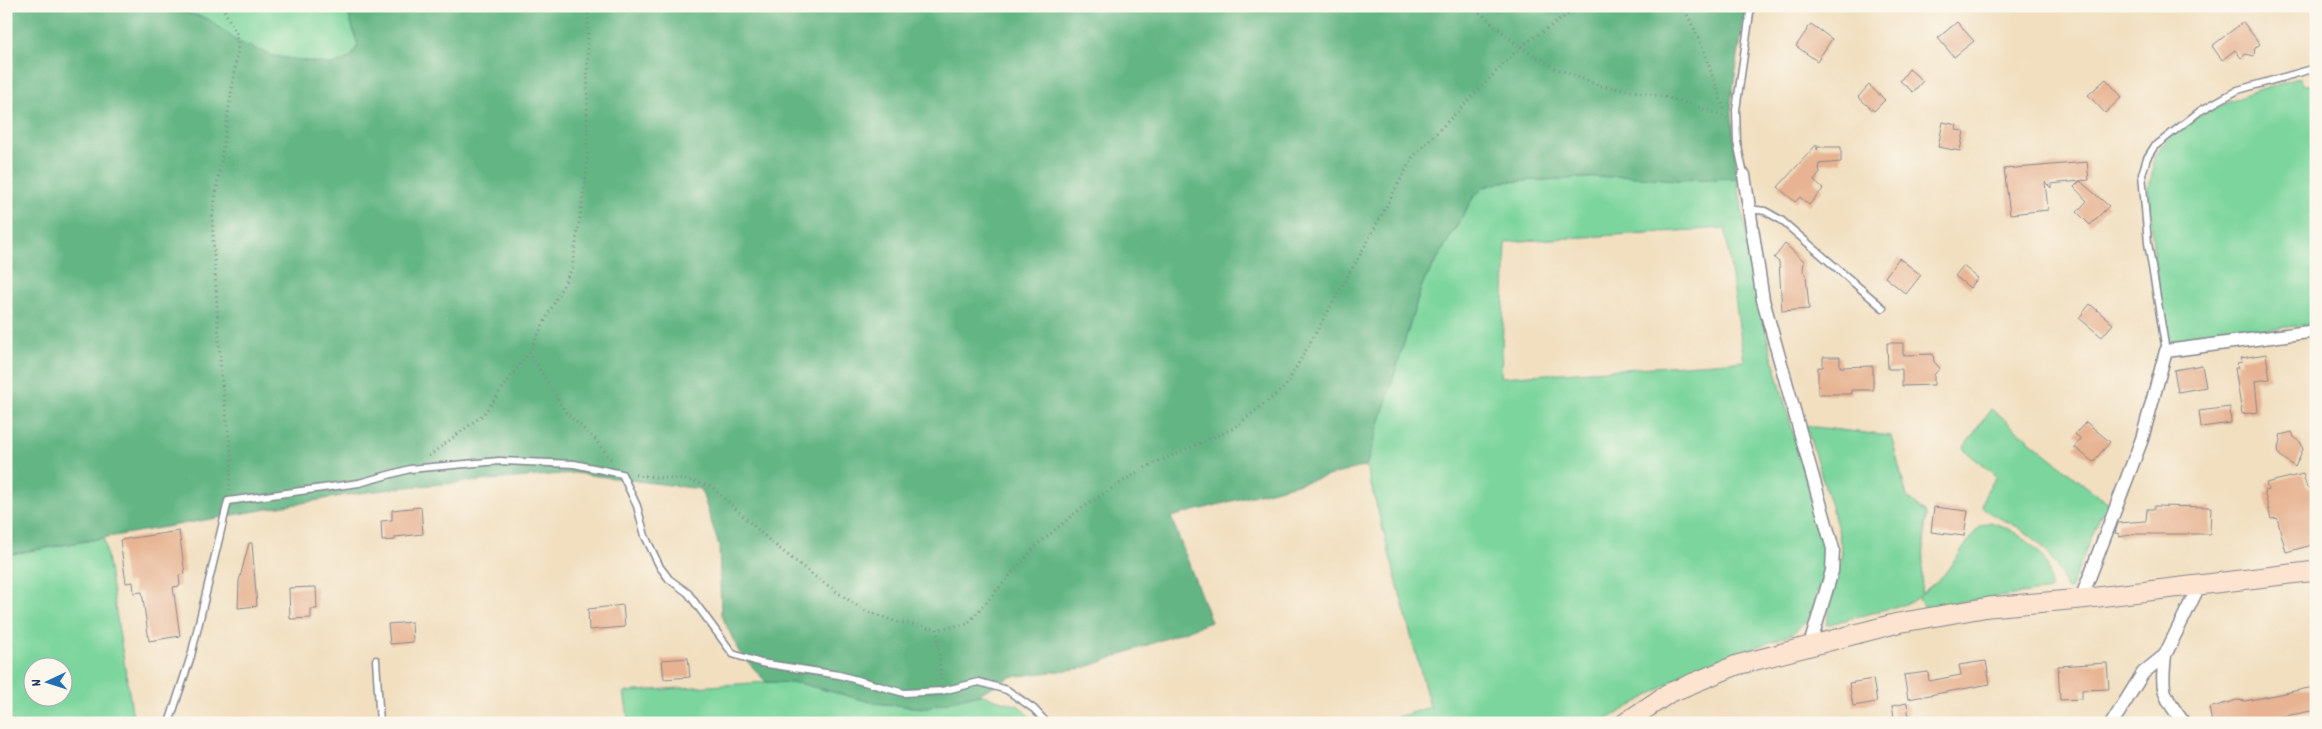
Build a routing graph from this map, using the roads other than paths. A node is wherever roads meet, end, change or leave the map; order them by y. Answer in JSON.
{"nodes":[{"id":1,"x":1752,"y":6,"type":"edge"},
{"id":2,"x":2316,"y":68,"type":"edge"},
{"id":3,"x":1744,"y":175,"type":"joint"},
{"id":4,"x":1749,"y":209,"type":"junction"},
{"id":5,"x":1883,"y":308,"type":"dead end"},
{"id":6,"x":2316,"y":331,"type":"edge"},
{"id":7,"x":2166,"y":351,"type":"junction"},
{"id":8,"x":2316,"y":571,"type":"edge"},
{"id":9,"x":2200,"y":584,"type":"junction"},
{"id":10,"x":2082,"y":599,"type":"junction"},
{"id":11,"x":1810,"y":645,"type":"junction"},
{"id":12,"x":2166,"y":656,"type":"junction"},
{"id":13,"x":376,"y":660,"type":"dead end"},
{"id":14,"x":169,"y":723,"type":"edge"},
{"id":15,"x":380,"y":723,"type":"edge"},
{"id":16,"x":1047,"y":723,"type":"edge"},
{"id":17,"x":1625,"y":723,"type":"edge"},
{"id":18,"x":2112,"y":723,"type":"edge"},
{"id":19,"x":2184,"y":723,"type":"edge"}],
"edges":[{"from":1,"to":3,"type":"lane"},
{"from":2,"to":7,"type":"lane"},
{"from":3,"to":4,"type":"street"},
{"from":4,"to":5,"type":"lane"},
{"from":4,"to":11,"type":"street"},
{"from":6,"to":7,"type":"street"},
{"from":7,"to":10,"type":"street"},
{"from":8,"to":9,"type":"street"},
{"from":9,"to":10,"type":"street"},
{"from":9,"to":12,"type":"street"},
{"from":10,"to":11,"type":"street"},
{"from":11,"to":17,"type":"street"},
{"from":12,"to":18,"type":"street"},
{"from":12,"to":19,"type":"street"},
{"from":13,"to":15,"type":"lane"},
{"from":14,"to":16,"type":"lane"}]}
